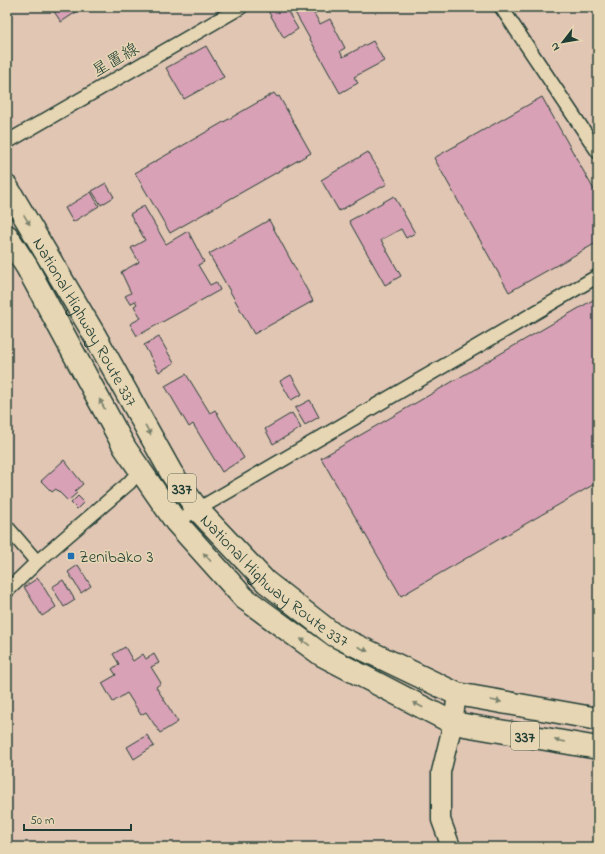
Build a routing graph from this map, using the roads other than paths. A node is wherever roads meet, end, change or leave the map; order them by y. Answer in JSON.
{"nodes":[{"id":1,"x":242,"y":7,"type":"edge"},
{"id":2,"x":501,"y":7,"type":"edge"},
{"id":3,"x":7,"y":142,"type":"edge"},
{"id":4,"x":598,"y":152,"type":"edge"},
{"id":5,"x":7,"y":187,"type":"edge"},
{"id":6,"x":7,"y":236,"type":"edge"},
{"id":7,"x":598,"y":276,"type":"edge"},
{"id":8,"x":140,"y":470,"type":"junction"},
{"id":9,"x":198,"y":510,"type":"junction"},
{"id":10,"x":176,"y":522,"type":"junction"},
{"id":11,"x":7,"y":527,"type":"edge"},
{"id":12,"x":38,"y":562,"type":"junction"},
{"id":13,"x":7,"y":591,"type":"edge"},
{"id":14,"x":457,"y":694,"type":"junction"},
{"id":15,"x":598,"y":719,"type":"edge"},
{"id":16,"x":452,"y":723,"type":"junction"},
{"id":17,"x":598,"y":748,"type":"edge"},
{"id":18,"x":450,"y":847,"type":"edge"}],
"edges":[{"from":1,"to":3,"type":"street","name":"星置線"},
{"from":2,"to":4,"type":"street"},
{"from":5,"to":9,"type":"highway","name":"National Highway Route 337","number":"337","one_way":true},
{"from":8,"to":6,"type":"highway","name":"National Highway Route 337","number":"337","one_way":true},
{"from":7,"to":9,"type":"street"},
{"from":8,"to":10,"type":"highway","name":"National Highway Route 337","number":"337"},
{"from":8,"to":12,"type":"street"},
{"from":9,"to":10,"type":"street"},
{"from":9,"to":14,"type":"highway","name":"National Highway Route 337","number":"337","one_way":true},
{"from":16,"to":10,"type":"highway","name":"National Highway Route 337","number":"337","one_way":true},
{"from":11,"to":12,"type":"street"},
{"from":12,"to":13,"type":"street"},
{"from":14,"to":15,"type":"highway","name":"National Highway Route 337","number":"337","one_way":true},
{"from":14,"to":16,"type":"main road"},
{"from":17,"to":16,"type":"highway","name":"National Highway Route 337","number":"337","one_way":true},
{"from":16,"to":18,"type":"main road"}]}
